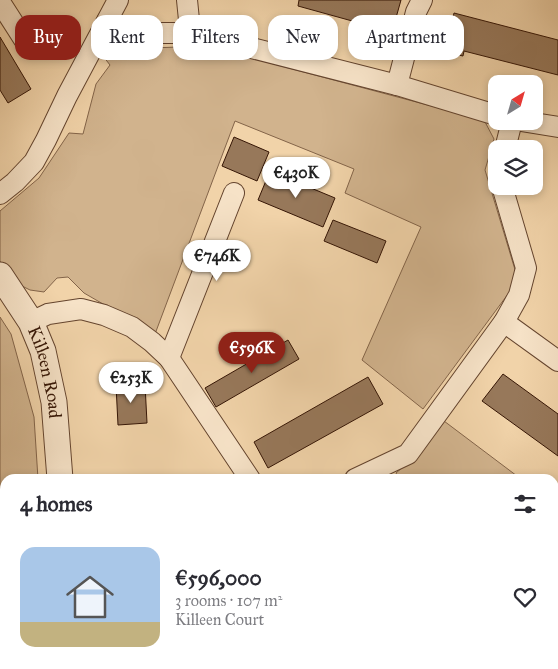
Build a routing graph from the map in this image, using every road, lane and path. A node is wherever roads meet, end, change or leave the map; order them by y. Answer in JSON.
{"nodes":[{"id":1,"x":118,"y":0,"type":"edge"},
{"id":2,"x":187,"y":0,"type":"edge"},
{"id":3,"x":422,"y":0,"type":"edge"},
{"id":4,"x":0,"y":2,"type":"edge"},
{"id":5,"x":110,"y":15,"type":"edge"},
{"id":6,"x":188,"y":15,"type":"edge"},
{"id":7,"x":15,"y":25,"type":"edge"},
{"id":8,"x":258,"y":50,"type":"edge"},
{"id":9,"x":91,"y":51,"type":"edge"},
{"id":10,"x":397,"y":85,"type":"junction"},
{"id":11,"x":488,"y":113,"type":"edge"},
{"id":12,"x":543,"y":125,"type":"edge"},
{"id":13,"x":558,"y":128,"type":"edge"},
{"id":14,"x":234,"y":193,"type":"dead end"},
{"id":15,"x":0,"y":194,"type":"edge"},
{"id":16,"x":505,"y":195,"type":"edge"},
{"id":17,"x":0,"y":275,"type":"edge"},
{"id":18,"x":31,"y":322,"type":"junction"},
{"id":19,"x":504,"y":322,"type":"junction"},
{"id":20,"x":168,"y":358,"type":"junction"},
{"id":21,"x":558,"y":361,"type":"edge"},
{"id":22,"x":60,"y":474,"type":"edge"},
{"id":23,"x":247,"y":474,"type":"edge"},
{"id":24,"x":366,"y":474,"type":"edge"}],
"edges":[{"from":1,"to":5,"type":"street"},
{"from":2,"to":6,"type":"street"},
{"from":3,"to":10,"type":"street"},
{"from":4,"to":7,"type":"street"},
{"from":8,"to":10,"type":"street"},
{"from":9,"to":15,"type":"street"},
{"from":10,"to":11,"type":"street"},
{"from":12,"to":13,"type":"street"},
{"from":14,"to":20,"type":"street"},
{"from":16,"to":19,"type":"street"},
{"from":17,"to":18,"type":"street","name":"Killeen Road"},
{"from":18,"to":20,"type":"street"},
{"from":18,"to":22,"type":"street","name":"Killeen Road"},
{"from":19,"to":21,"type":"street"},
{"from":19,"to":24,"type":"street"},
{"from":20,"to":23,"type":"street"}]}
